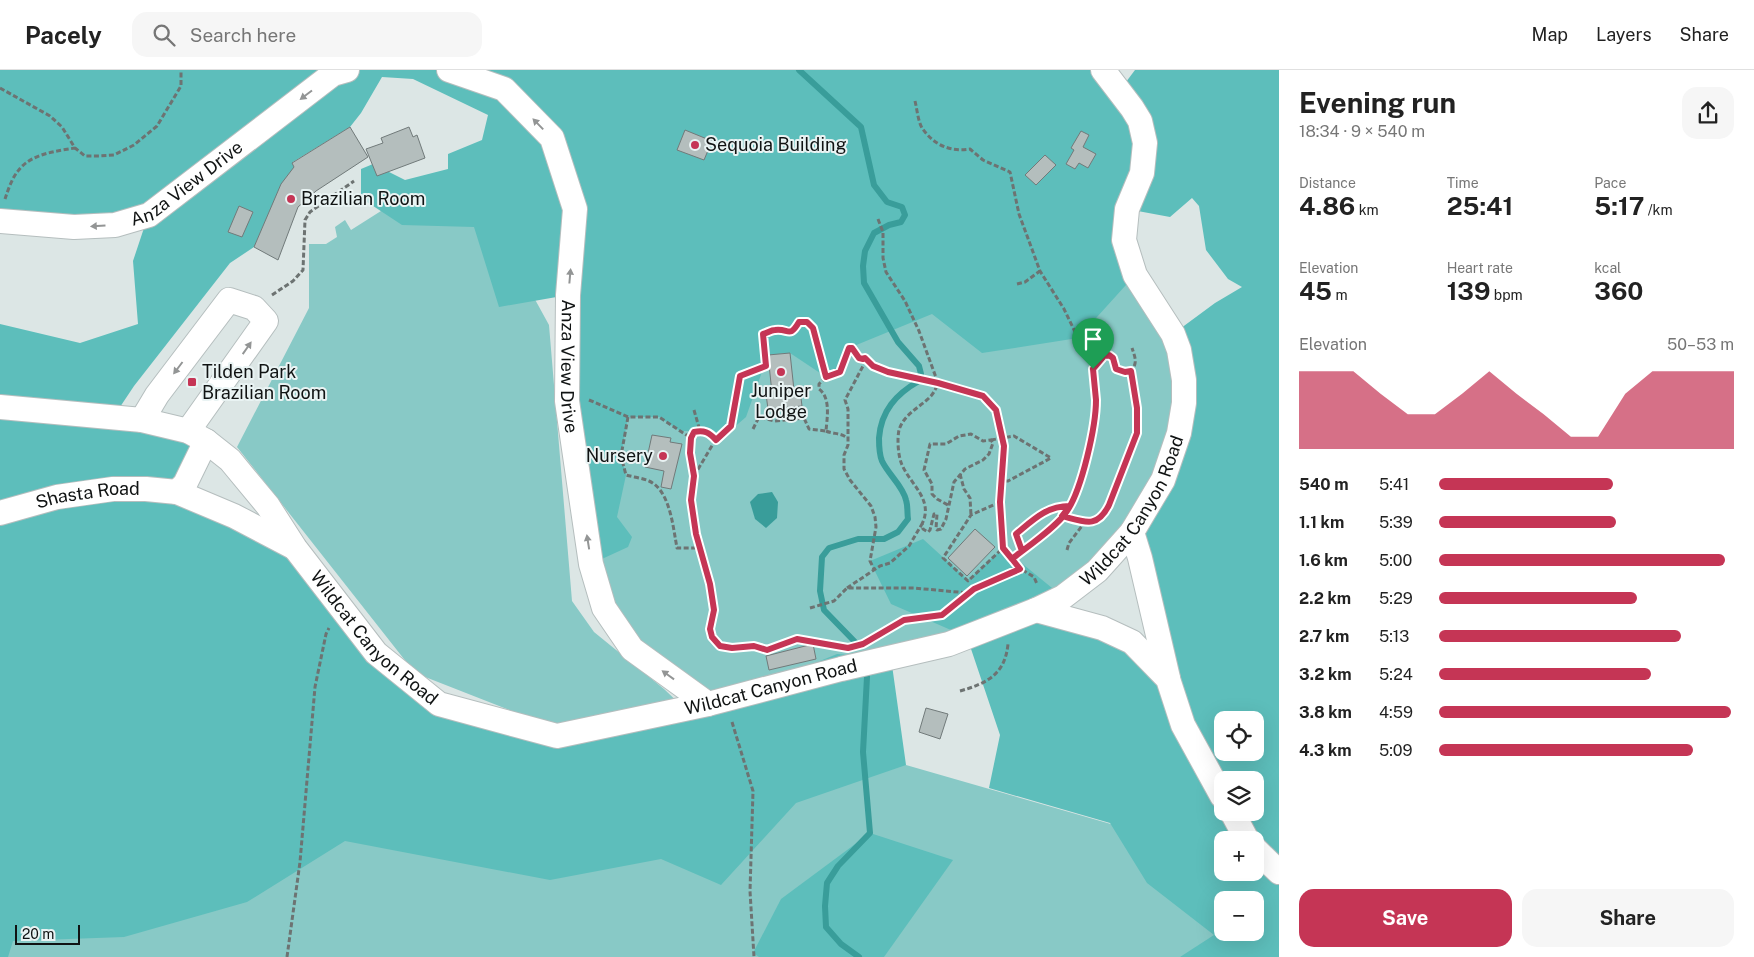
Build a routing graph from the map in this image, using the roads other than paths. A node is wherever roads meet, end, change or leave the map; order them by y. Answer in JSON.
{"nodes":[{"id":1,"x":347,"y":70,"type":"edge"},
{"id":2,"x":449,"y":70,"type":"edge"},
{"id":3,"x":1103,"y":70,"type":"edge"},
{"id":4,"x":2,"y":213,"type":"edge"},
{"id":5,"x":0,"y":407,"type":"edge"},
{"id":6,"x":142,"y":420,"type":"junction"},
{"id":7,"x":197,"y":436,"type":"junction"},
{"id":8,"x":177,"y":492,"type":"junction"},
{"id":9,"x":0,"y":513,"type":"edge"},
{"id":10,"x":1132,"y":532,"type":"junction"},
{"id":11,"x":295,"y":548,"type":"junction"},
{"id":12,"x":1041,"y":608,"type":"junction"},
{"id":13,"x":1168,"y":679,"type":"junction"},
{"id":14,"x":716,"y":702,"type":"junction"},
{"id":15,"x":1214,"y":781,"type":"edge"},
{"id":16,"x":1264,"y":858,"type":"edge"},
{"id":17,"x":1279,"y":872,"type":"edge"}],
"edges":[{"from":1,"to":4,"type":"street","name":"Anza View Drive","one_way":true},
{"from":14,"to":2,"type":"street","name":"Anza View Drive","one_way":true},
{"from":3,"to":10,"type":"street","name":"Wildcat Canyon Road"},
{"from":5,"to":6,"type":"street","name":"Wildcat Canyon Road"},
{"from":6,"to":7,"type":"street","name":"Wildcat Canyon Road"},
{"from":7,"to":6,"type":"street","one_way":true},
{"from":7,"to":8,"type":"street"},
{"from":7,"to":11,"type":"street","name":"Wildcat Canyon Road"},
{"from":8,"to":9,"type":"street","name":"Shasta Road"},
{"from":8,"to":11,"type":"street","name":"Shasta Road"},
{"from":10,"to":12,"type":"street","name":"Wildcat Canyon Road"},
{"from":10,"to":13,"type":"street"},
{"from":11,"to":14,"type":"street","name":"Wildcat Canyon Road"},
{"from":12,"to":13,"type":"street"},
{"from":12,"to":14,"type":"street","name":"Wildcat Canyon Road"},
{"from":13,"to":15,"type":"street"},
{"from":16,"to":17,"type":"street"}]}
